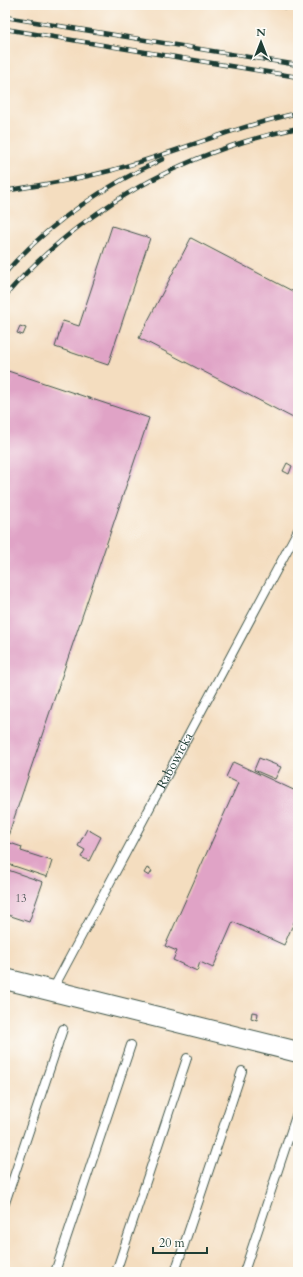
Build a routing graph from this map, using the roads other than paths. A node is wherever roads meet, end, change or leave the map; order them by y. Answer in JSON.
{"nodes":[{"id":1,"x":298,"y":530,"type":"edge"},
{"id":2,"x":5,"y":979,"type":"edge"},
{"id":3,"x":52,"y":991,"type":"junction"},
{"id":4,"x":63,"y":1029,"type":"dead end"},
{"id":5,"x":131,"y":1045,"type":"dead end"},
{"id":6,"x":298,"y":1052,"type":"edge"},
{"id":7,"x":187,"y":1058,"type":"dead end"},
{"id":8,"x":242,"y":1071,"type":"dead end"},
{"id":9,"x":298,"y":1110,"type":"edge"},
{"id":10,"x":5,"y":1203,"type":"edge"},
{"id":11,"x":55,"y":1272,"type":"edge"},
{"id":12,"x":116,"y":1272,"type":"edge"},
{"id":13,"x":175,"y":1272,"type":"edge"},
{"id":14,"x":244,"y":1272,"type":"edge"}],
"edges":[{"from":1,"to":3,"type":"lane","name":"Rabowicka"},
{"from":2,"to":3,"type":"street"},
{"from":3,"to":6,"type":"street"},
{"from":4,"to":10,"type":"lane"},
{"from":5,"to":11,"type":"lane"},
{"from":7,"to":12,"type":"lane"},
{"from":8,"to":13,"type":"lane"},
{"from":9,"to":14,"type":"lane"}]}
